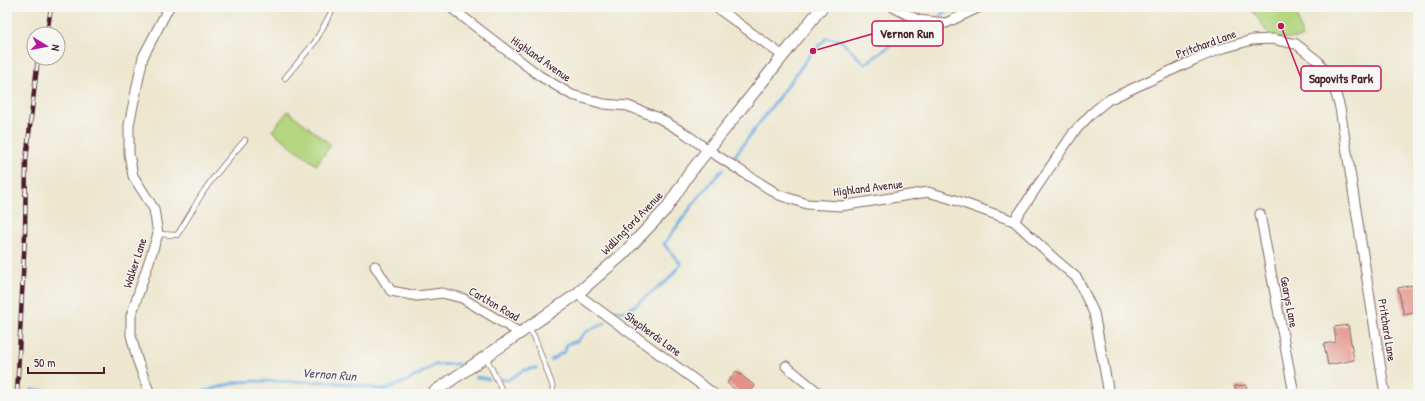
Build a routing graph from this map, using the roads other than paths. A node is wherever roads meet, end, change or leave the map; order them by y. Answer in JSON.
{"nodes":[{"id":1,"x":169,"y":7,"type":"edge"},
{"id":2,"x":334,"y":7,"type":"edge"},
{"id":3,"x":450,"y":7,"type":"edge"},
{"id":4,"x":716,"y":7,"type":"edge"},
{"id":5,"x":822,"y":7,"type":"edge"},
{"id":6,"x":893,"y":7,"type":"edge"},
{"id":7,"x":980,"y":7,"type":"edge"},
{"id":8,"x":783,"y":56,"type":"junction"},
{"id":9,"x":285,"y":78,"type":"dead end"},
{"id":10,"x":245,"y":140,"type":"dead end"},
{"id":11,"x":708,"y":150,"type":"junction"},
{"id":12,"x":1260,"y":214,"type":"dead end"},
{"id":13,"x":1014,"y":221,"type":"junction"},
{"id":14,"x":158,"y":234,"type":"junction"},
{"id":15,"x":374,"y":266,"type":"dead end"},
{"id":16,"x":577,"y":294,"type":"junction"},
{"id":17,"x":524,"y":330,"type":"junction"},
{"id":18,"x":486,"y":356,"type":"junction"},
{"id":19,"x":786,"y":366,"type":"dead end"},
{"id":20,"x":150,"y":394,"type":"edge"},
{"id":21,"x":431,"y":394,"type":"edge"},
{"id":22,"x":503,"y":394,"type":"edge"},
{"id":23,"x":552,"y":394,"type":"edge"},
{"id":24,"x":714,"y":394,"type":"edge"},
{"id":25,"x":820,"y":394,"type":"edge"},
{"id":26,"x":1109,"y":394,"type":"edge"},
{"id":27,"x":1294,"y":394,"type":"edge"},
{"id":28,"x":1385,"y":394,"type":"edge"}],
"edges":[{"from":1,"to":14,"type":"street","name":"Walker Lane"},
{"from":2,"to":9,"type":"lane"},
{"from":3,"to":11,"type":"street","name":"Highland Avenue"},
{"from":4,"to":8,"type":"street"},
{"from":5,"to":8,"type":"street","name":"Wallingford Avenue"},
{"from":6,"to":7,"type":"street"},
{"from":8,"to":11,"type":"street","name":"Wallingford Avenue"},
{"from":10,"to":14,"type":"lane"},
{"from":11,"to":13,"type":"street","name":"Highland Avenue"},
{"from":11,"to":16,"type":"street","name":"Wallingford Avenue"},
{"from":12,"to":27,"type":"street","name":"Gearys Lane"},
{"from":13,"to":26,"type":"street","name":"Highland Avenue"},
{"from":13,"to":28,"type":"street","name":"Pritchard Lane"},
{"from":14,"to":20,"type":"street","name":"Walker Lane"},
{"from":15,"to":17,"type":"street","name":"Carlton Road"},
{"from":16,"to":17,"type":"street","name":"Wallingford Avenue"},
{"from":16,"to":24,"type":"street","name":"Shepherds Lane"},
{"from":17,"to":18,"type":"street","name":"Wallingford Avenue"},
{"from":17,"to":23,"type":"lane"},
{"from":18,"to":21,"type":"street","name":"Wallingford Avenue"},
{"from":18,"to":22,"type":"lane"},
{"from":19,"to":25,"type":"street"}]}
